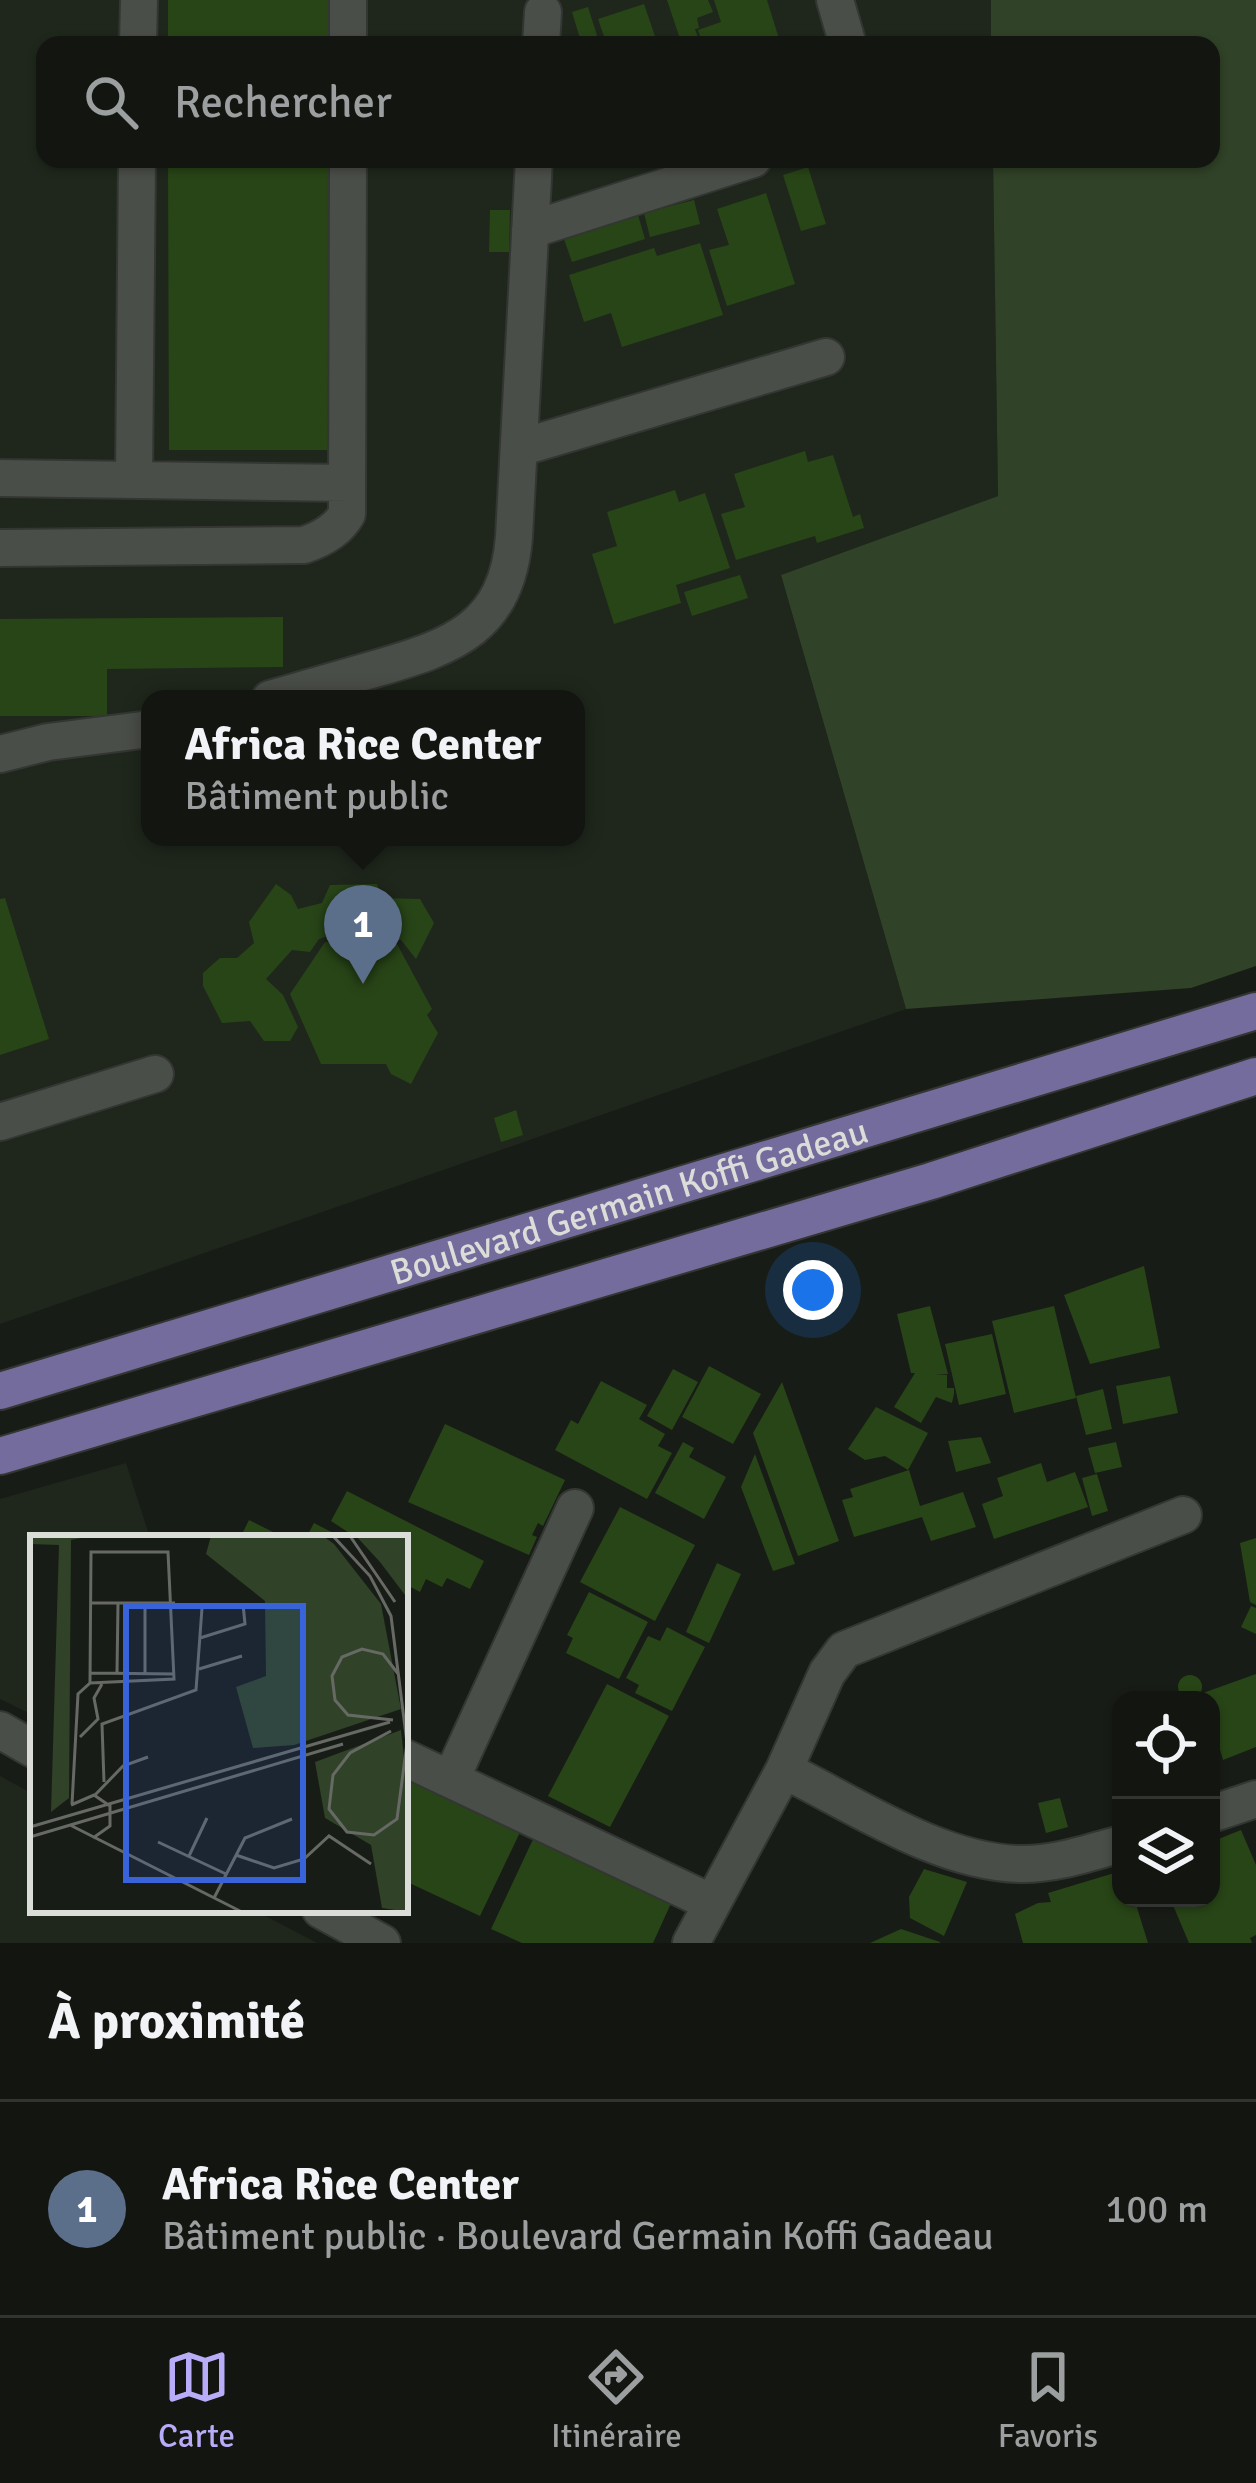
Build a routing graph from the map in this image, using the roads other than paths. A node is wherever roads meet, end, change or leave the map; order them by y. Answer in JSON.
{"nodes":[{"id":1,"x":139,"y":0,"type":"edge"},
{"id":2,"x":348,"y":0,"type":"edge"},
{"id":3,"x":835,"y":0,"type":"edge"},
{"id":4,"x":138,"y":36,"type":"edge"},
{"id":5,"x":348,"y":36,"type":"edge"},
{"id":6,"x":845,"y":36,"type":"edge"},
{"id":7,"x":137,"y":168,"type":"edge"},
{"id":8,"x":348,"y":168,"type":"edge"},
{"id":9,"x":533,"y":168,"type":"edge"},
{"id":10,"x":725,"y":168,"type":"edge"},
{"id":11,"x":530,"y":230,"type":"junction"},
{"id":12,"x":826,"y":357,"type":"dead end"},
{"id":13,"x":519,"y":448,"type":"junction"},
{"id":14,"x":0,"y":478,"type":"edge"},
{"id":15,"x":134,"y":479,"type":"junction"},
{"id":16,"x":347,"y":483,"type":"junction"},
{"id":17,"x":0,"y":548,"type":"edge"},
{"id":18,"x":301,"y":690,"type":"edge"},
{"id":19,"x":141,"y":730,"type":"edge"},
{"id":20,"x":0,"y":754,"type":"edge"},
{"id":21,"x":1256,"y":1011,"type":"edge"},
{"id":22,"x":155,"y":1074,"type":"dead end"},
{"id":23,"x":1256,"y":1076,"type":"edge"},
{"id":24,"x":0,"y":1122,"type":"edge"},
{"id":25,"x":0,"y":1391,"type":"edge"},
{"id":26,"x":0,"y":1456,"type":"edge"},
{"id":27,"x":575,"y":1508,"type":"dead end"},
{"id":28,"x":1184,"y":1515,"type":"dead end"},
{"id":29,"x":0,"y":1730,"type":"edge"},
{"id":30,"x":30,"y":1747,"type":"edge"},
{"id":31,"x":408,"y":1759,"type":"edge"},
{"id":32,"x":784,"y":1770,"type":"junction"},
{"id":33,"x":451,"y":1779,"type":"junction"},
{"id":34,"x":1256,"y":1799,"type":"edge"},
{"id":35,"x":1220,"y":1811,"type":"edge"},
{"id":36,"x":1112,"y":1846,"type":"edge"},
{"id":37,"x":710,"y":1902,"type":"junction"},
{"id":38,"x":327,"y":1913,"type":"edge"},
{"id":39,"x":382,"y":1943,"type":"edge"},
{"id":40,"x":691,"y":1943,"type":"edge"}],
"edges":[{"from":1,"to":4,"type":"street"},
{"from":2,"to":5,"type":"street"},
{"from":3,"to":6,"type":"street"},
{"from":7,"to":15,"type":"street"},
{"from":8,"to":16,"type":"street"},
{"from":9,"to":11,"type":"street"},
{"from":10,"to":11,"type":"street"},
{"from":11,"to":13,"type":"street"},
{"from":12,"to":13,"type":"street"},
{"from":13,"to":18,"type":"street"},
{"from":14,"to":15,"type":"street"},
{"from":15,"to":16,"type":"street"},
{"from":16,"to":17,"type":"street"},
{"from":19,"to":20,"type":"street"},
{"from":21,"to":25,"type":"main road","name":"Boulevard Germain Koffi Gadeau"},
{"from":22,"to":24,"type":"street"},
{"from":23,"to":26,"type":"main road","name":"Boulevard Germain Koffi Gadeau"},
{"from":27,"to":33,"type":"street"},
{"from":28,"to":32,"type":"street"},
{"from":29,"to":30,"type":"street"},
{"from":31,"to":33,"type":"street"},
{"from":32,"to":36,"type":"street"},
{"from":32,"to":37,"type":"street"},
{"from":33,"to":37,"type":"street"},
{"from":34,"to":35,"type":"street"},
{"from":37,"to":40,"type":"street"},
{"from":38,"to":39,"type":"street"}]}
